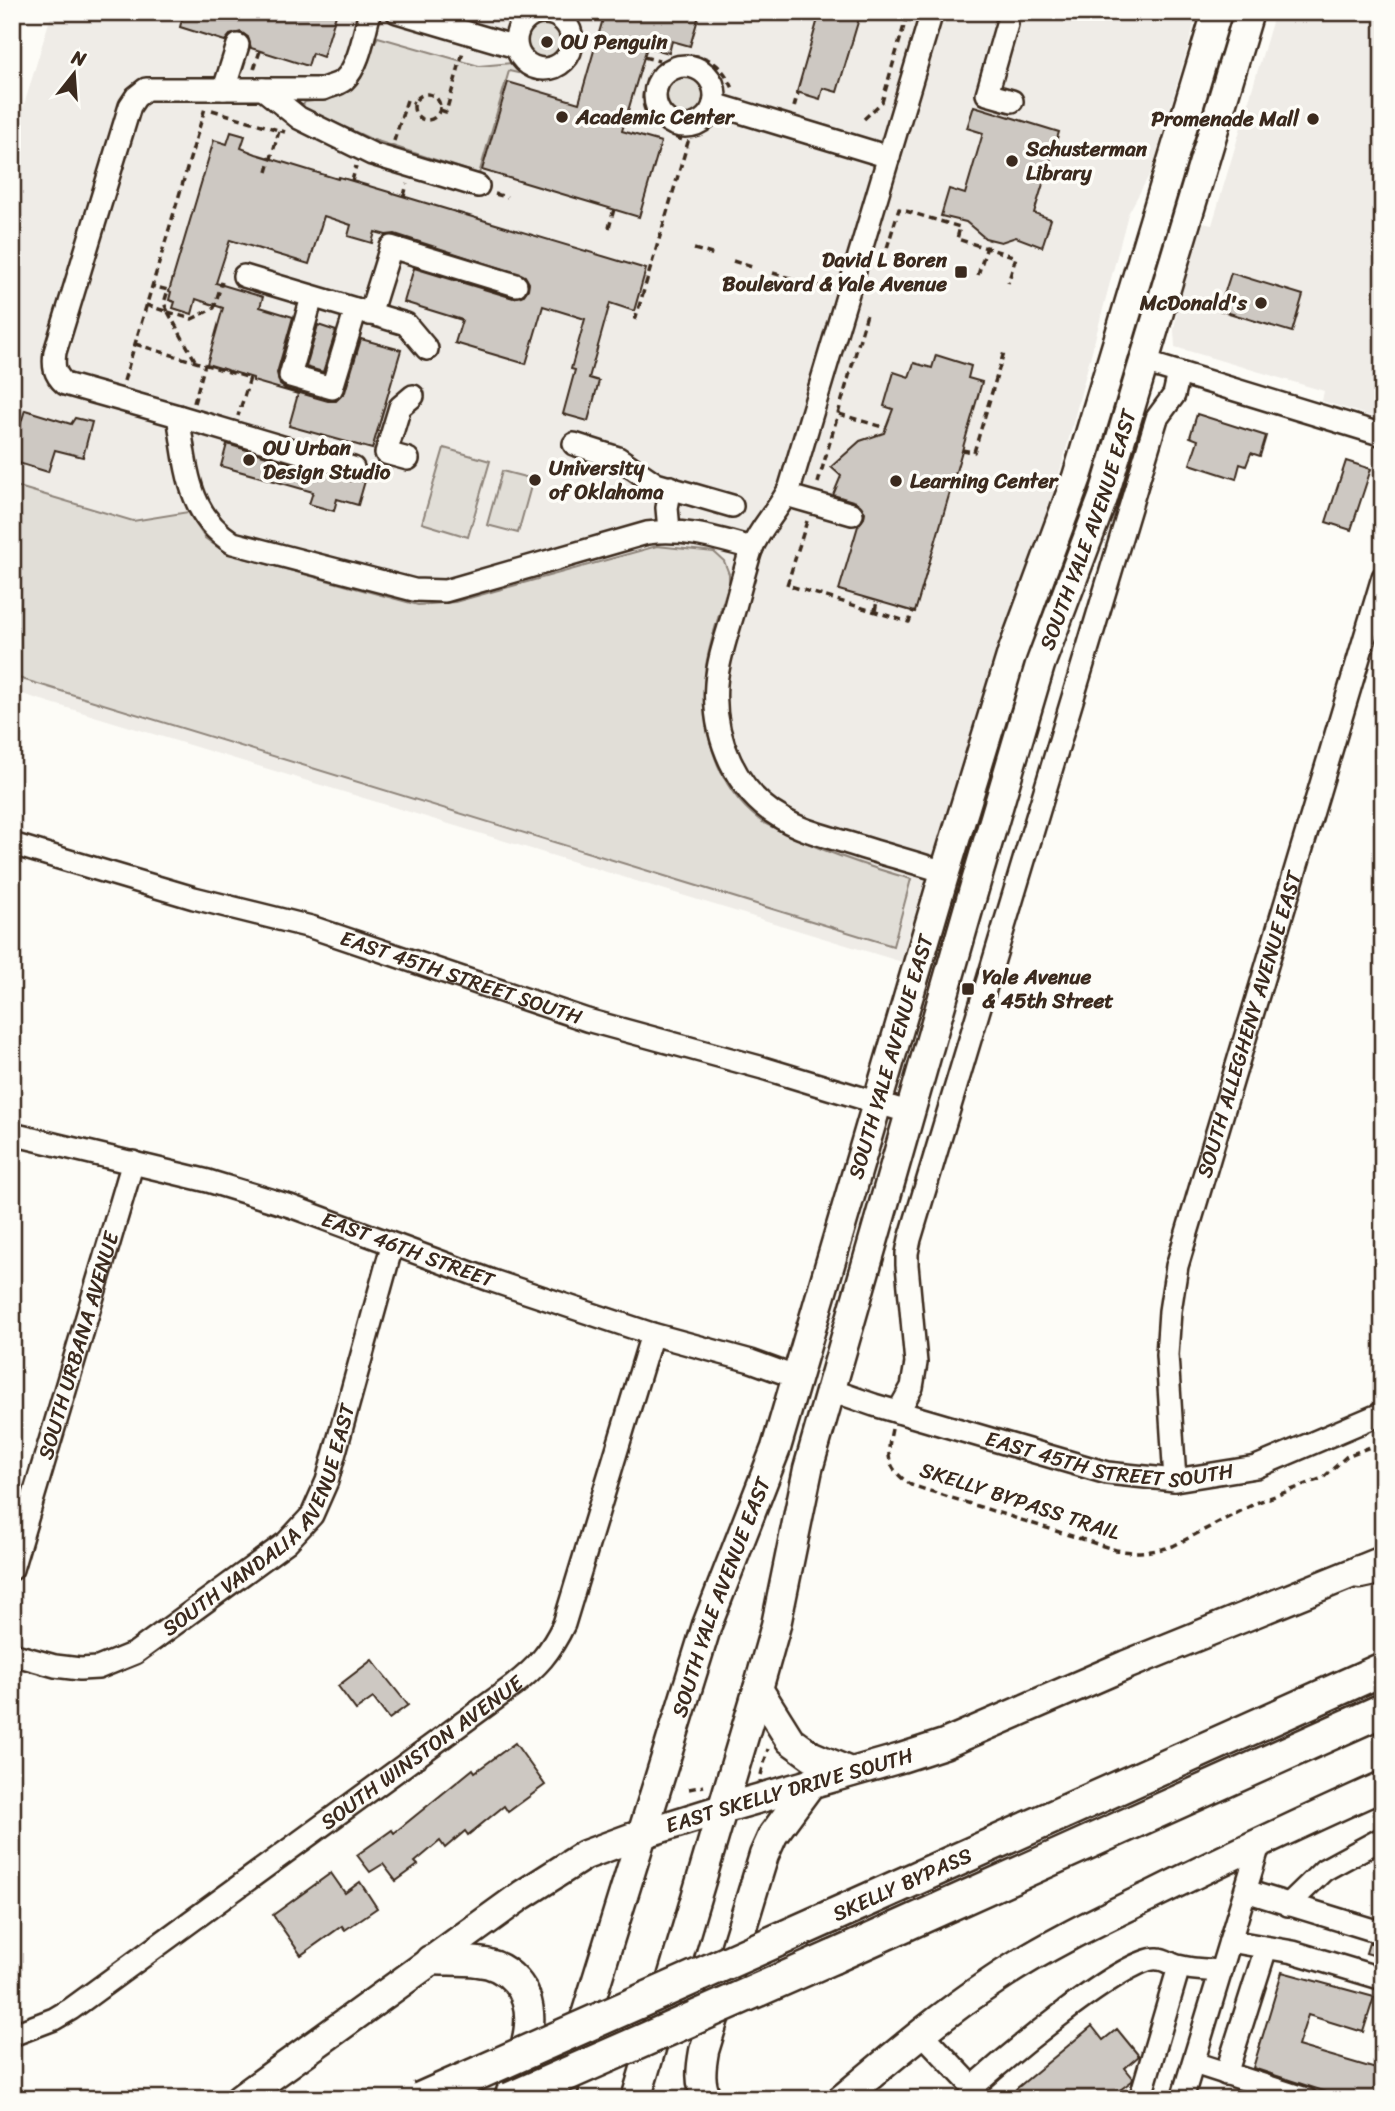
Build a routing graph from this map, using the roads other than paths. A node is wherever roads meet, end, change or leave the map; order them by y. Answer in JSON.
{"nodes":[{"id":1,"x":370,"y":12,"type":"edge"},
{"id":2,"x":397,"y":12,"type":"edge"},
{"id":3,"x":932,"y":12,"type":"edge"},
{"id":4,"x":1217,"y":12,"type":"edge"},
{"id":5,"x":1248,"y":12,"type":"edge"},
{"id":6,"x":557,"y":14,"type":"edge"},
{"id":7,"x":1007,"y":24,"type":"dead end"},
{"id":8,"x":244,"y":46,"type":"dead end"},
{"id":9,"x":516,"y":47,"type":"junction"},
{"id":10,"x":230,"y":89,"type":"junction"},
{"id":11,"x":263,"y":89,"type":"junction"},
{"id":12,"x":1012,"y":102,"type":"dead end"},
{"id":13,"x":708,"y":112,"type":"dead end"},
{"id":14,"x":888,"y":157,"type":"junction"},
{"id":15,"x":478,"y":186,"type":"dead end"},
{"id":16,"x":244,"y":276,"type":"dead end"},
{"id":17,"x":516,"y":285,"type":"dead end"},
{"id":18,"x":312,"y":296,"type":"junction"},
{"id":19,"x":363,"y":312,"type":"junction"},
{"id":20,"x":426,"y":349,"type":"dead end"},
{"id":21,"x":1115,"y":351,"type":"junction"},
{"id":22,"x":1144,"y":362,"type":"junction"},
{"id":23,"x":1179,"y":373,"type":"junction"},
{"id":24,"x":413,"y":396,"type":"dead end"},
{"id":25,"x":185,"y":412,"type":"junction"},
{"id":26,"x":1383,"y":435,"type":"edge"},
{"id":27,"x":574,"y":444,"type":"dead end"},
{"id":28,"x":408,"y":459,"type":"dead end"},
{"id":29,"x":353,"y":468,"type":"dead end"},
{"id":30,"x":671,"y":487,"type":"junction"},
{"id":31,"x":786,"y":495,"type":"junction"},
{"id":32,"x":732,"y":506,"type":"dead end"},
{"id":33,"x":852,"y":514,"type":"dead end"},
{"id":34,"x":669,"y":530,"type":"junction"},
{"id":35,"x":752,"y":548,"type":"junction"},
{"id":36,"x":1383,"y":577,"type":"edge"},
{"id":37,"x":12,"y":844,"type":"edge"},
{"id":38,"x":945,"y":872,"type":"junction"},
{"id":39,"x":976,"y":881,"type":"junction"},
{"id":40,"x":878,"y":1103,"type":"junction"},
{"id":41,"x":911,"y":1113,"type":"junction"},
{"id":42,"x":12,"y":1134,"type":"edge"},
{"id":43,"x":134,"y":1162,"type":"junction"},
{"id":44,"x":392,"y":1246,"type":"junction"},
{"id":45,"x":652,"y":1334,"type":"junction"},
{"id":46,"x":798,"y":1378,"type":"junction"},
{"id":47,"x":831,"y":1390,"type":"junction"},
{"id":48,"x":898,"y":1412,"type":"junction"},
{"id":49,"x":1383,"y":1413,"type":"edge"},
{"id":50,"x":1175,"y":1480,"type":"junction"},
{"id":51,"x":1375,"y":1567,"type":"edge"},
{"id":52,"x":12,"y":1569,"type":"edge"},
{"id":53,"x":12,"y":1654,"type":"edge"},
{"id":54,"x":1383,"y":1669,"type":"edge"},
{"id":55,"x":758,"y":1689,"type":"junction"},
{"id":56,"x":1383,"y":1710,"type":"edge"},
{"id":57,"x":850,"y":1772,"type":"junction"},
{"id":58,"x":812,"y":1782,"type":"junction"},
{"id":59,"x":1383,"y":1786,"type":"edge"},
{"id":60,"x":722,"y":1809,"type":"junction"},
{"id":61,"x":642,"y":1834,"type":"junction"},
{"id":62,"x":1383,"y":1838,"type":"edge"},
{"id":63,"x":1260,"y":1842,"type":"junction"},
{"id":64,"x":1245,"y":1891,"type":"junction"},
{"id":65,"x":1288,"y":1905,"type":"junction"},
{"id":66,"x":1373,"y":1930,"type":"dead end"},
{"id":67,"x":1230,"y":1941,"type":"junction"},
{"id":68,"x":1266,"y":1948,"type":"junction"},
{"id":69,"x":430,"y":1960,"type":"junction"},
{"id":70,"x":1179,"y":1967,"type":"junction"},
{"id":71,"x":1221,"y":1971,"type":"junction"},
{"id":72,"x":1383,"y":1979,"type":"edge"},
{"id":73,"x":922,"y":2033,"type":"junction"},
{"id":74,"x":12,"y":2035,"type":"edge"},
{"id":75,"x":1194,"y":2063,"type":"junction"},
{"id":76,"x":1226,"y":2074,"type":"junction"},
{"id":77,"x":971,"y":2093,"type":"edge"},
{"id":78,"x":240,"y":2099,"type":"edge"},
{"id":79,"x":421,"y":2099,"type":"edge"},
{"id":80,"x":509,"y":2099,"type":"edge"},
{"id":81,"x":560,"y":2099,"type":"edge"},
{"id":82,"x":636,"y":2099,"type":"edge"},
{"id":83,"x":707,"y":2099,"type":"edge"},
{"id":84,"x":842,"y":2099,"type":"edge"},
{"id":85,"x":1140,"y":2099,"type":"edge"},
{"id":86,"x":1182,"y":2099,"type":"edge"},
{"id":87,"x":1306,"y":2099,"type":"edge"}],
"edges":[{"from":1,"to":11,"type":"street"},
{"from":2,"to":9,"type":"street"},
{"from":3,"to":14,"type":"street"},
{"from":4,"to":21,"type":"main road","name":"SOUTH YALE AVENUE EAST"},
{"from":5,"to":22,"type":"main road","name":"SOUTH YALE AVENUE EAST"},
{"from":6,"to":9,"type":"street"},
{"from":6,"to":9,"type":"street"},
{"from":7,"to":12,"type":"street"},
{"from":8,"to":10,"type":"street"},
{"from":10,"to":11,"type":"street"},
{"from":10,"to":25,"type":"street"},
{"from":11,"to":15,"type":"street"},
{"from":13,"to":14,"type":"street"},
{"from":14,"to":31,"type":"street"},
{"from":16,"to":18,"type":"street"},
{"from":17,"to":19,"type":"street"},
{"from":18,"to":19,"type":"street"},
{"from":18,"to":19,"type":"street"},
{"from":19,"to":20,"type":"street"},
{"from":21,"to":22,"type":"main road"},
{"from":21,"to":38,"type":"main road","name":"SOUTH YALE AVENUE EAST"},
{"from":22,"to":23,"type":"street"},
{"from":22,"to":39,"type":"main road","name":"SOUTH YALE AVENUE EAST"},
{"from":23,"to":26,"type":"street"},
{"from":23,"to":48,"type":"street","name":"SOUTH YALE AVENUE EAST"},
{"from":24,"to":28,"type":"street"},
{"from":25,"to":29,"type":"street"},
{"from":25,"to":34,"type":"street"},
{"from":27,"to":30,"type":"street"},
{"from":30,"to":32,"type":"street"},
{"from":30,"to":34,"type":"street"},
{"from":31,"to":33,"type":"street"},
{"from":31,"to":35,"type":"street"},
{"from":34,"to":35,"type":"street"},
{"from":35,"to":38,"type":"street"},
{"from":36,"to":50,"type":"street","name":"SOUTH ALLEGHENY AVENUE EAST"},
{"from":37,"to":40,"type":"street","name":"EAST 45TH STREET SOUTH"},
{"from":38,"to":39,"type":"main road"},
{"from":38,"to":40,"type":"main road","name":"SOUTH YALE AVENUE EAST"},
{"from":39,"to":41,"type":"main road","name":"SOUTH YALE AVENUE EAST"},
{"from":40,"to":41,"type":"street","name":"EAST 45TH STREET SOUTH"},
{"from":40,"to":46,"type":"main road","name":"SOUTH YALE AVENUE EAST"},
{"from":41,"to":47,"type":"main road","name":"SOUTH YALE AVENUE EAST"},
{"from":42,"to":43,"type":"street","name":"EAST 46TH STREET"},
{"from":43,"to":44,"type":"street","name":"EAST 46TH STREET"},
{"from":43,"to":52,"type":"street","name":"SOUTH URBANA AVENUE"},
{"from":44,"to":45,"type":"street","name":"EAST 46TH STREET"},
{"from":44,"to":53,"type":"street","name":"SOUTH VANDALIA AVENUE EAST"},
{"from":45,"to":46,"type":"street","name":"EAST 46TH STREET"},
{"from":45,"to":74,"type":"street","name":"SOUTH WINSTON AVENUE"},
{"from":46,"to":47,"type":"main road"},
{"from":46,"to":61,"type":"main road","name":"SOUTH YALE AVENUE EAST"},
{"from":47,"to":48,"type":"street","name":"EAST 45TH STREET SOUTH"},
{"from":47,"to":55,"type":"main road","name":"SOUTH YALE AVENUE EAST"},
{"from":48,"to":50,"type":"street","name":"EAST 45TH STREET SOUTH"},
{"from":49,"to":50,"type":"street","name":"EAST 45TH STREET SOUTH"},
{"from":51,"to":57,"type":"main road","name":"EAST SKELLY DRIVE SOUTH"},
{"from":54,"to":79,"type":"highway","name":"SKELLY BYPASS","bridge":true},
{"from":55,"to":57,"type":"main road"},
{"from":55,"to":60,"type":"main road","name":"SOUTH YALE AVENUE EAST"},
{"from":56,"to":80,"type":"highway","name":"SKELLY BYPASS","bridge":true},
{"from":57,"to":58,"type":"main road","name":"EAST SKELLY DRIVE SOUTH"},
{"from":58,"to":60,"type":"main road","name":"EAST SKELLY DRIVE SOUTH"},
{"from":58,"to":83,"type":"main road"},
{"from":59,"to":63,"type":"main road"},
{"from":60,"to":61,"type":"main road","name":"EAST SKELLY DRIVE SOUTH"},
{"from":60,"to":82,"type":"main road","name":"SOUTH YALE AVENUE EAST"},
{"from":61,"to":69,"type":"main road","name":"EAST SKELLY DRIVE SOUTH"},
{"from":61,"to":81,"type":"main road","name":"SOUTH YALE AVENUE EAST"},
{"from":62,"to":65,"type":"street"},
{"from":63,"to":64,"type":"street"},
{"from":63,"to":73,"type":"main road"},
{"from":64,"to":65,"type":"street"},
{"from":64,"to":67,"type":"street"},
{"from":65,"to":66,"type":"street"},
{"from":67,"to":68,"type":"street"},
{"from":67,"to":71,"type":"street"},
{"from":68,"to":72,"type":"street"},
{"from":68,"to":76,"type":"street"},
{"from":69,"to":78,"type":"main road","name":"EAST SKELLY DRIVE SOUTH"},
{"from":69,"to":80,"type":"main road"},
{"from":70,"to":71,"type":"street"},
{"from":70,"to":77,"type":"street"},
{"from":70,"to":85,"type":"street"},
{"from":71,"to":75,"type":"street"},
{"from":73,"to":77,"type":"street"},
{"from":73,"to":84,"type":"main road"},
{"from":75,"to":76,"type":"street"},
{"from":75,"to":86,"type":"street"},
{"from":76,"to":87,"type":"street"}]}
